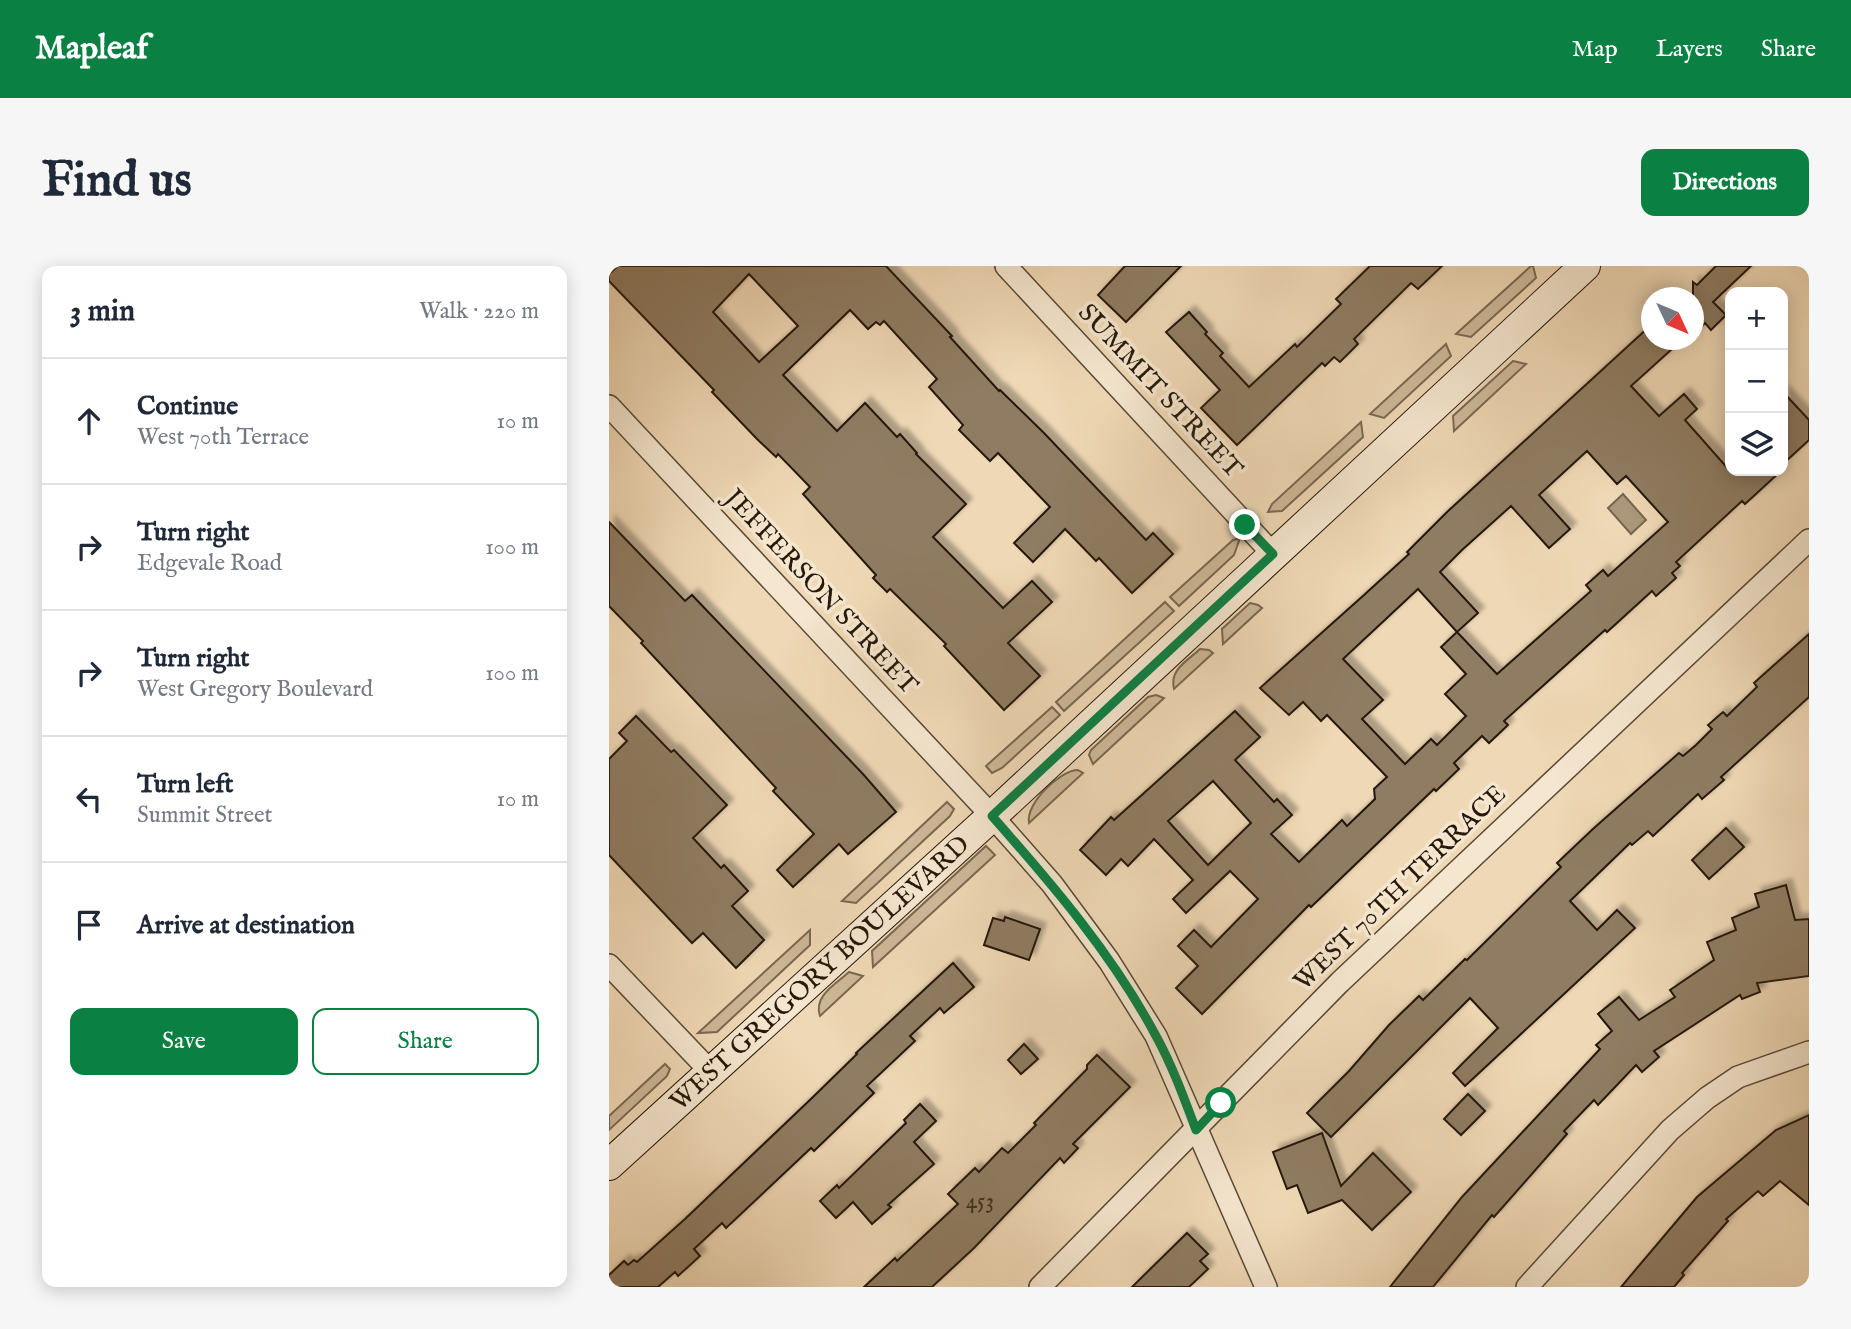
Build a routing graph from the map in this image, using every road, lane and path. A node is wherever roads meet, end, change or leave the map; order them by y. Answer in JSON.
{"nodes":[{"id":1,"x":1006,"y":266,"type":"edge"},
{"id":2,"x":1585,"y":266,"type":"edge"},
{"id":3,"x":609,"y":406,"type":"edge"},
{"id":4,"x":1809,"y":540,"type":"edge"},
{"id":5,"x":1273,"y":554,"type":"junction"},
{"id":6,"x":992,"y":816,"type":"junction"},
{"id":7,"x":609,"y":965,"type":"edge"},
{"id":8,"x":1809,"y":1052,"type":"edge"},
{"id":9,"x":711,"y":1072,"type":"junction"},
{"id":10,"x":1196,"y":1130,"type":"junction"},
{"id":11,"x":609,"y":1166,"type":"edge"},
{"id":12,"x":1040,"y":1287,"type":"edge"},
{"id":13,"x":1266,"y":1287,"type":"edge"},
{"id":14,"x":1527,"y":1287,"type":"edge"}],
"edges":[{"from":1,"to":5,"type":"street","name":"SUMMIT STREET"},
{"from":2,"to":5,"type":"main road","name":"WEST GREGORY BOULEVARD"},
{"from":3,"to":6,"type":"street","name":"JEFFERSON STREET"},
{"from":4,"to":10,"type":"street","name":"WEST 70TH TERRACE"},
{"from":5,"to":6,"type":"main road","name":"WEST GREGORY BOULEVARD"},
{"from":6,"to":9,"type":"main road","name":"WEST GREGORY BOULEVARD"},
{"from":6,"to":10,"type":"street","name":"JEFFERSON STREET"},
{"from":7,"to":9,"type":"street"},
{"from":8,"to":14,"type":"street"},
{"from":9,"to":11,"type":"main road","name":"WEST GREGORY BOULEVARD"},
{"from":10,"to":12,"type":"street","name":"WEST 70TH TERRACE"},
{"from":10,"to":13,"type":"street","name":"JEFFERSON STREET"}]}
